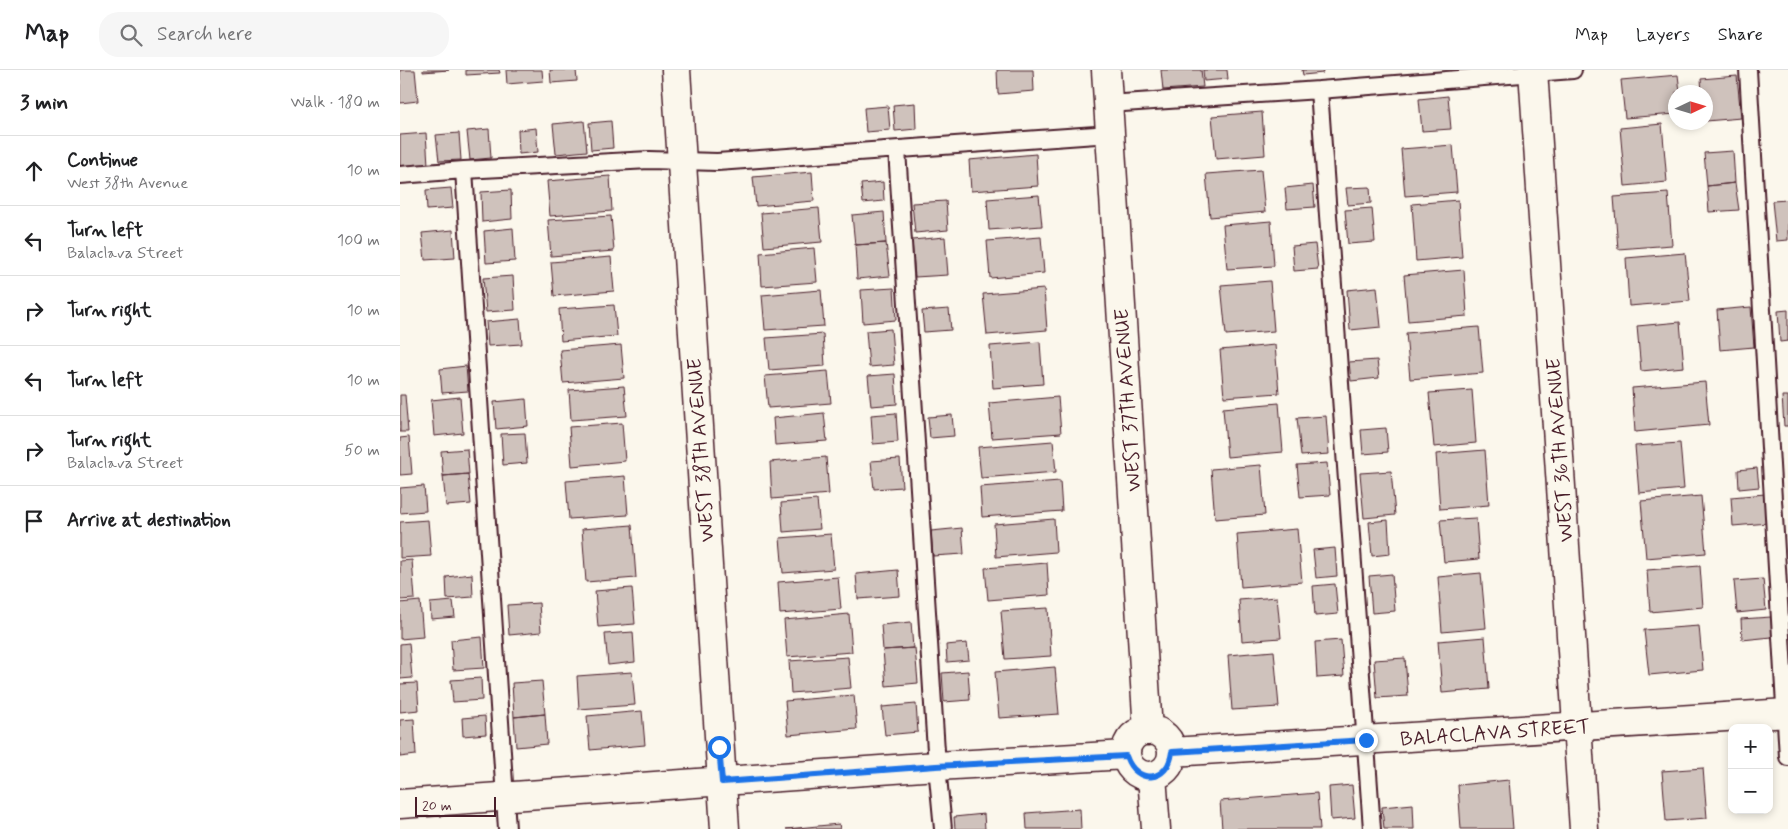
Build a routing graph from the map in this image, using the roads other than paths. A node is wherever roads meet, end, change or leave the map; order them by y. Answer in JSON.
{"nodes":[{"id":1,"x":676,"y":70,"type":"edge"},
{"id":2,"x":1106,"y":70,"type":"edge"},
{"id":3,"x":1573,"y":70,"type":"edge"},
{"id":4,"x":1748,"y":70,"type":"edge"},
{"id":5,"x":1534,"y":71,"type":"edge"},
{"id":6,"x":1319,"y":90,"type":"junction"},
{"id":7,"x":1108,"y":104,"type":"junction"},
{"id":8,"x":1110,"y":134,"type":"junction"},
{"id":9,"x":897,"y":150,"type":"junction"},
{"id":10,"x":682,"y":161,"type":"junction"},
{"id":11,"x":464,"y":170,"type":"junction"},
{"id":12,"x":400,"y":175,"type":"edge"},
{"id":13,"x":1786,"y":713,"type":"edge"},
{"id":14,"x":1577,"y":727,"type":"junction"},
{"id":15,"x":1148,"y":730,"type":"junction"},
{"id":16,"x":1366,"y":740,"type":"junction"},
{"id":17,"x":1172,"y":752,"type":"junction"},
{"id":18,"x":1126,"y":756,"type":"junction"},
{"id":19,"x":1788,"y":757,"type":"edge"},
{"id":20,"x":936,"y":766,"type":"junction"},
{"id":21,"x":1152,"y":776,"type":"junction"},
{"id":22,"x":722,"y":782,"type":"junction"},
{"id":23,"x":505,"y":797,"type":"junction"},
{"id":24,"x":400,"y":804,"type":"edge"},
{"id":25,"x":507,"y":829,"type":"edge"},
{"id":26,"x":725,"y":829,"type":"edge"},
{"id":27,"x":942,"y":829,"type":"edge"},
{"id":28,"x":1156,"y":829,"type":"edge"},
{"id":29,"x":1372,"y":829,"type":"edge"},
{"id":30,"x":1584,"y":829,"type":"edge"}],
"edges":[{"from":1,"to":10,"type":"street","name":"WEST 38TH AVENUE"},
{"from":2,"to":7,"type":"street","name":"WEST 37TH AVENUE"},
{"from":3,"to":5,"type":"lane"},
{"from":4,"to":13,"type":"lane"},
{"from":5,"to":6,"type":"lane"},
{"from":5,"to":14,"type":"street","name":"WEST 36TH AVENUE"},
{"from":6,"to":7,"type":"lane"},
{"from":6,"to":16,"type":"lane"},
{"from":7,"to":8,"type":"street","name":"WEST 37TH AVENUE"},
{"from":8,"to":9,"type":"lane"},
{"from":8,"to":15,"type":"street","name":"WEST 37TH AVENUE"},
{"from":9,"to":10,"type":"lane"},
{"from":9,"to":20,"type":"lane"},
{"from":10,"to":11,"type":"lane"},
{"from":10,"to":22,"type":"street","name":"WEST 38TH AVENUE"},
{"from":11,"to":12,"type":"lane"},
{"from":11,"to":23,"type":"lane"},
{"from":13,"to":14,"type":"street","name":"BALACLAVA STREET"},
{"from":13,"to":19,"type":"lane"},
{"from":14,"to":16,"type":"street","name":"BALACLAVA STREET"},
{"from":14,"to":30,"type":"street","name":"WEST 36TH AVENUE"},
{"from":15,"to":17,"type":"street"},
{"from":15,"to":18,"type":"street"},
{"from":16,"to":17,"type":"street","name":"BALACLAVA STREET"},
{"from":16,"to":29,"type":"lane"},
{"from":17,"to":21,"type":"street"},
{"from":18,"to":20,"type":"street"},
{"from":18,"to":21,"type":"street"},
{"from":20,"to":22,"type":"street"},
{"from":20,"to":27,"type":"lane"},
{"from":21,"to":28,"type":"street"},
{"from":22,"to":23,"type":"street"},
{"from":22,"to":26,"type":"street","name":"WEST 38TH AVENUE"},
{"from":23,"to":24,"type":"street"},
{"from":23,"to":25,"type":"lane"}]}
